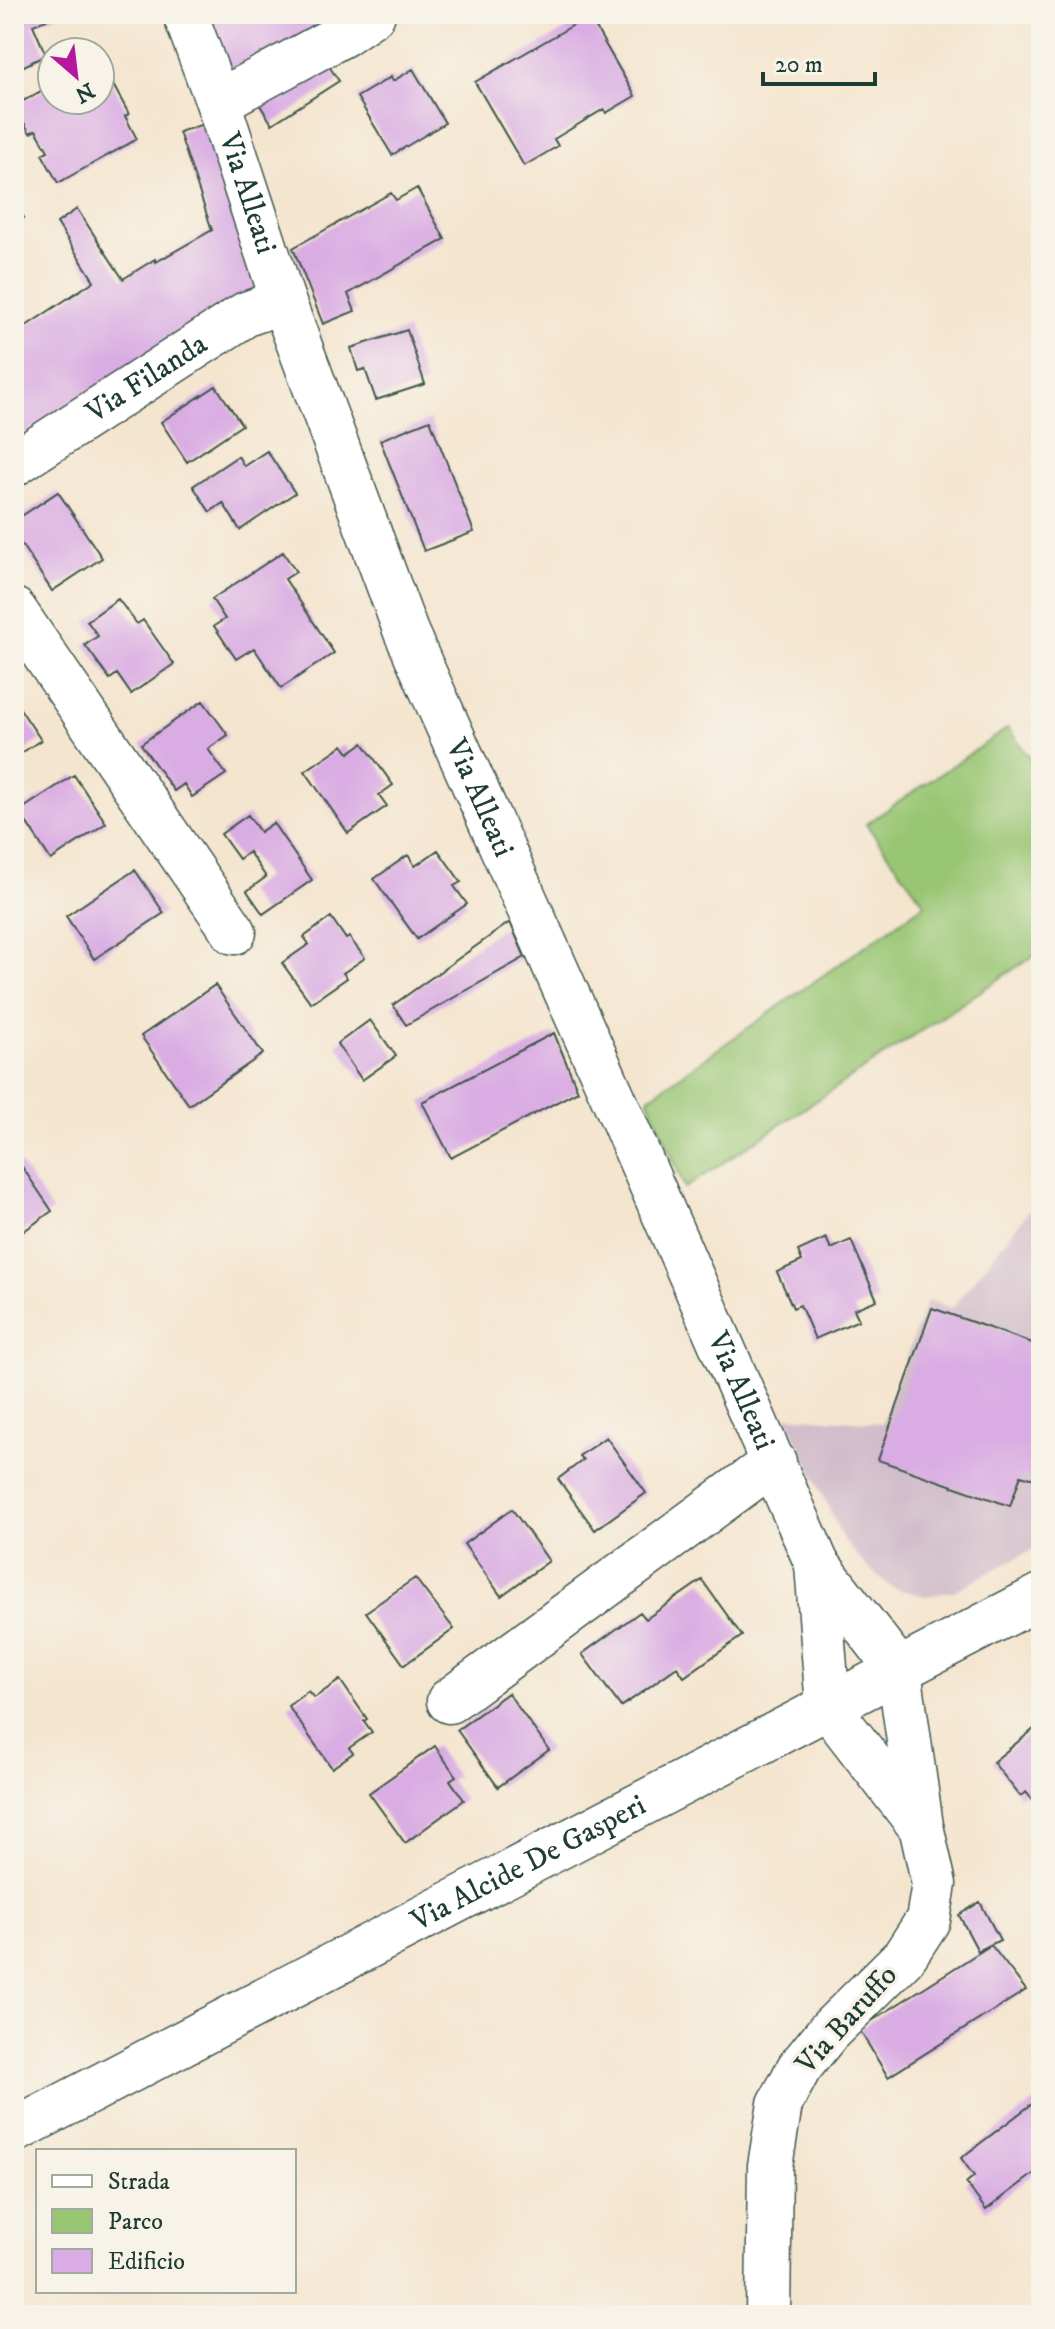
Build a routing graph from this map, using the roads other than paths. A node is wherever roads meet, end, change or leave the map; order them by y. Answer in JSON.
{"nodes":[{"id":1,"x":185,"y":14,"type":"edge"},
{"id":2,"x":373,"y":14,"type":"edge"},
{"id":3,"x":218,"y":102,"type":"junction"},
{"id":4,"x":283,"y":301,"type":"junction"},
{"id":5,"x":14,"y":464,"type":"edge"},
{"id":6,"x":14,"y":610,"type":"edge"},
{"id":7,"x":234,"y":932,"type":"dead end"},
{"id":8,"x":774,"y":1462,"type":"junction"},
{"id":9,"x":817,"y":1564,"type":"junction"},
{"id":10,"x":1041,"y":1596,"type":"edge"},
{"id":11,"x":899,"y":1670,"type":"junction"},
{"id":12,"x":449,"y":1701,"type":"dead end"},
{"id":13,"x":828,"y":1707,"type":"junction"},
{"id":14,"x":921,"y":1826,"type":"junction"},
{"id":15,"x":14,"y":2131,"type":"edge"},
{"id":16,"x":768,"y":2315,"type":"edge"}],
"edges":[{"from":1,"to":3,"type":"street","name":"Via Alleati"},
{"from":2,"to":3,"type":"street"},
{"from":3,"to":4,"type":"street","name":"Via Alleati"},
{"from":4,"to":5,"type":"street","name":"Via Filanda"},
{"from":4,"to":8,"type":"street","name":"Via Alleati"},
{"from":6,"to":7,"type":"street"},
{"from":8,"to":9,"type":"street","name":"Via Alleati"},
{"from":8,"to":12,"type":"street"},
{"from":9,"to":11,"type":"street","name":"Via Alleati"},
{"from":9,"to":13,"type":"street","name":"Via Alleati"},
{"from":10,"to":11,"type":"street","name":"Via Alcide De Gasperi"},
{"from":11,"to":13,"type":"street","name":"Via Alcide De Gasperi"},
{"from":11,"to":14,"type":"street","name":"Via Baruffo"},
{"from":13,"to":14,"type":"street"},
{"from":13,"to":15,"type":"street","name":"Via Alcide De Gasperi"},
{"from":14,"to":16,"type":"street","name":"Via Baruffo"}]}
